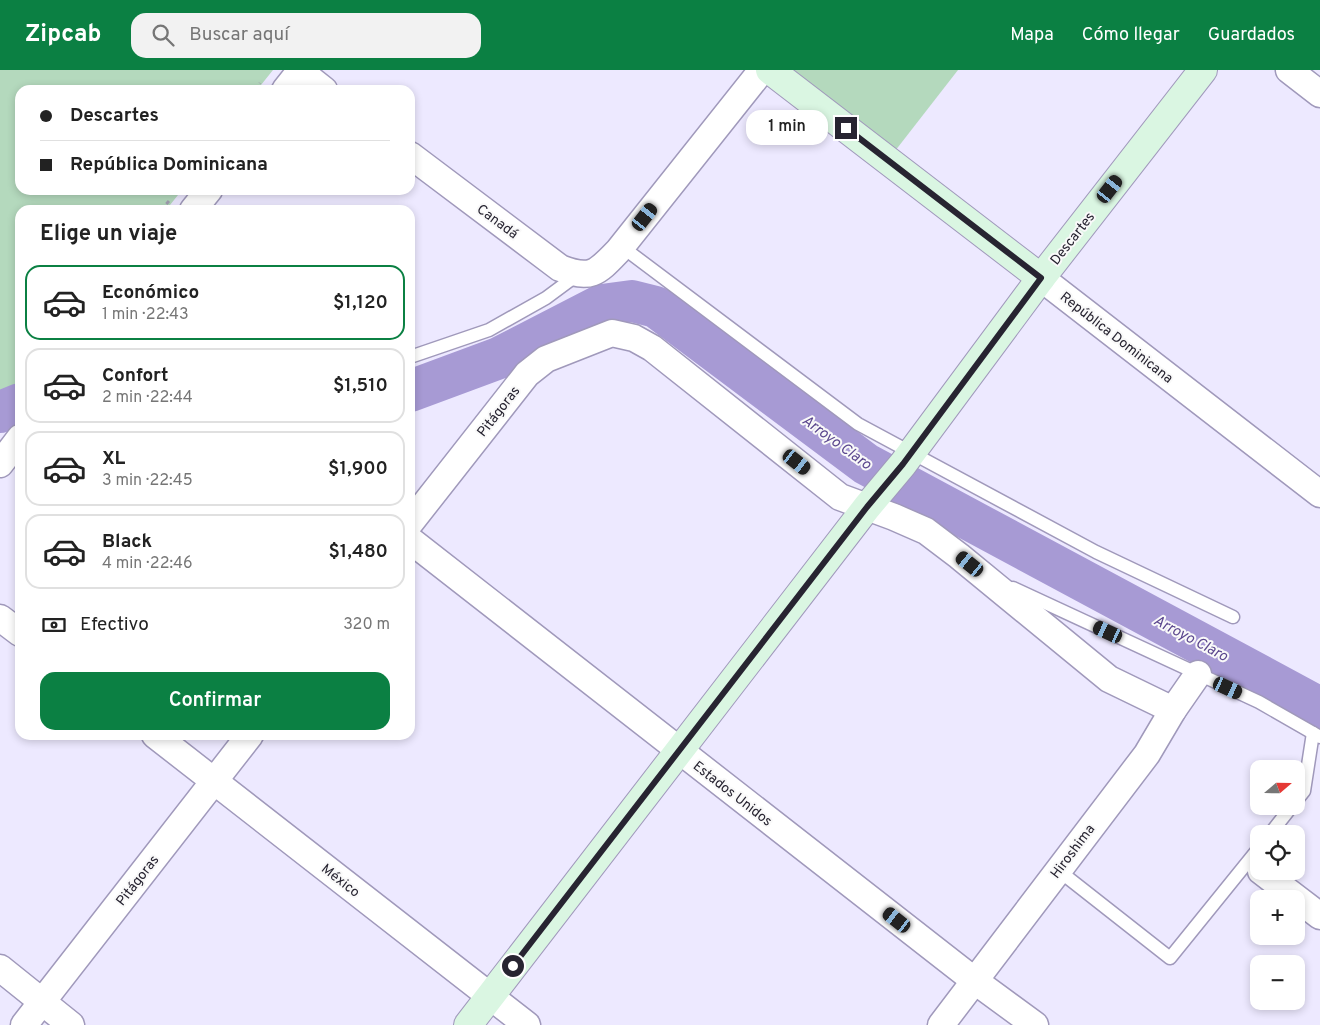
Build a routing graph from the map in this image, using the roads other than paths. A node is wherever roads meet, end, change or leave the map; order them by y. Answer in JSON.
{"nodes":[{"id":1,"x":762,"y":70,"type":"edge"},
{"id":2,"x":770,"y":70,"type":"edge"},
{"id":3,"x":1203,"y":70,"type":"edge"},
{"id":4,"x":1289,"y":70,"type":"edge"},
{"id":5,"x":295,"y":77,"type":"edge"},
{"id":6,"x":313,"y":85,"type":"edge"},
{"id":7,"x":1320,"y":94,"type":"edge"},
{"id":8,"x":415,"y":159,"type":"edge"},
{"id":9,"x":622,"y":246,"type":"junction"},
{"id":10,"x":584,"y":274,"type":"junction"},
{"id":11,"x":1041,"y":278,"type":"junction"},
{"id":12,"x":415,"y":355,"type":"edge"},
{"id":13,"x":15,"y":445,"type":"edge"},
{"id":14,"x":906,"y":458,"type":"junction"},
{"id":15,"x":0,"y":464,"type":"edge"},
{"id":16,"x":1320,"y":494,"type":"edge"},
{"id":17,"x":871,"y":503,"type":"junction"},
{"id":18,"x":415,"y":517,"type":"edge"},
{"id":19,"x":415,"y":544,"type":"edge"},
{"id":20,"x":981,"y":573,"type":"junction"},
{"id":21,"x":1233,"y":617,"type":"dead end"},
{"id":22,"x":0,"y":618,"type":"edge"},
{"id":23,"x":15,"y":629,"type":"edge"},
{"id":24,"x":1198,"y":674,"type":"junction"},
{"id":25,"x":1173,"y":710,"type":"junction"},
{"id":26,"x":1316,"y":735,"type":"edge"},
{"id":27,"x":162,"y":740,"type":"edge"},
{"id":28,"x":246,"y":740,"type":"edge"},
{"id":29,"x":680,"y":752,"type":"junction"},
{"id":30,"x":216,"y":780,"type":"junction"},
{"id":31,"x":1305,"y":786,"type":"edge"},
{"id":32,"x":1285,"y":815,"type":"edge"},
{"id":33,"x":1277,"y":825,"type":"edge"},
{"id":34,"x":1058,"y":870,"type":"junction"},
{"id":35,"x":1250,"y":870,"type":"edge"},
{"id":36,"x":1278,"y":880,"type":"edge"},
{"id":37,"x":1320,"y":916,"type":"edge"},
{"id":38,"x":0,"y":968,"type":"edge"},
{"id":39,"x":975,"y":981,"type":"junction"},
{"id":40,"x":489,"y":997,"type":"junction"},
{"id":41,"x":42,"y":1002,"type":"junction"},
{"id":42,"x":24,"y":1025,"type":"edge"},
{"id":43,"x":70,"y":1025,"type":"edge"},
{"id":44,"x":468,"y":1025,"type":"edge"},
{"id":45,"x":527,"y":1025,"type":"edge"},
{"id":46,"x":941,"y":1025,"type":"edge"},
{"id":47,"x":1035,"y":1025,"type":"edge"}],
"edges":[{"from":1,"to":9,"type":"street"},
{"from":2,"to":11,"type":"street","name":"República Dominicana"},
{"from":3,"to":11,"type":"street","name":"Descartes"},
{"from":4,"to":7,"type":"street"},
{"from":5,"to":6,"type":"street"},
{"from":8,"to":10,"type":"street","name":"Canadá"},
{"from":9,"to":10,"type":"street"},
{"from":9,"to":14,"type":"lane"},
{"from":10,"to":12,"type":"lane"},
{"from":11,"to":14,"type":"street","name":"Descartes"},
{"from":11,"to":16,"type":"street","name":"República Dominicana"},
{"from":13,"to":15,"type":"street"},
{"from":14,"to":17,"type":"street","name":"Descartes"},
{"from":14,"to":21,"type":"lane"},
{"from":17,"to":18,"type":"street","name":"Pitágoras"},
{"from":17,"to":20,"type":"street"},
{"from":17,"to":29,"type":"street","name":"Descartes"},
{"from":19,"to":29,"type":"street","name":"Estados Unidos"},
{"from":20,"to":24,"type":"lane"},
{"from":20,"to":25,"type":"street"},
{"from":22,"to":23,"type":"street"},
{"from":24,"to":25,"type":"street","name":"Hiroshima"},
{"from":24,"to":26,"type":"lane"},
{"from":25,"to":34,"type":"street","name":"Hiroshima"},
{"from":26,"to":31,"type":"lane"},
{"from":27,"to":30,"type":"street","name":"México"},
{"from":28,"to":30,"type":"street","name":"Pitágoras"},
{"from":29,"to":39,"type":"street","name":"Estados Unidos"},
{"from":29,"to":40,"type":"street","name":"Descartes"},
{"from":30,"to":40,"type":"street","name":"México"},
{"from":30,"to":41,"type":"street","name":"Pitágoras"},
{"from":32,"to":33,"type":"lane"},
{"from":34,"to":35,"type":"lane"},
{"from":34,"to":39,"type":"street","name":"Hiroshima"},
{"from":36,"to":37,"type":"street"},
{"from":38,"to":41,"type":"street"},
{"from":39,"to":46,"type":"street","name":"Hiroshima"},
{"from":39,"to":47,"type":"street","name":"Estados Unidos"},
{"from":40,"to":44,"type":"street","name":"Descartes"},
{"from":40,"to":45,"type":"street","name":"México"},
{"from":41,"to":42,"type":"street","name":"Pitágoras"},
{"from":41,"to":43,"type":"street"}]}
